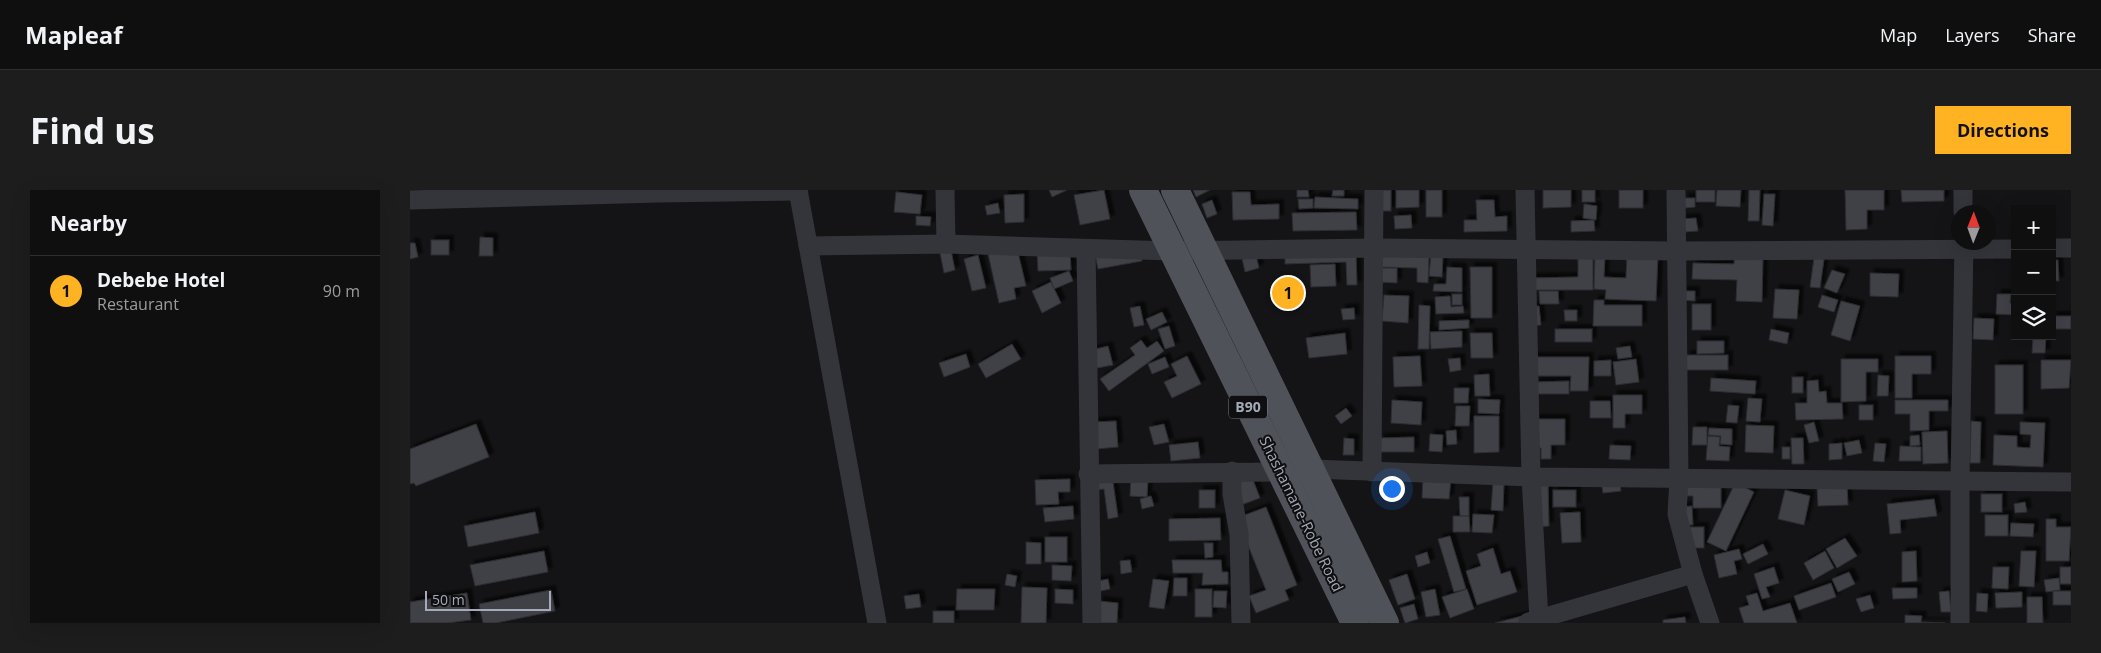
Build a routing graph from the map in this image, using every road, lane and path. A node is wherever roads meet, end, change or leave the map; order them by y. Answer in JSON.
{"nodes":[{"id":1,"x":798,"y":190,"type":"edge"},
{"id":2,"x":945,"y":190,"type":"edge"},
{"id":3,"x":1143,"y":190,"type":"edge"},
{"id":4,"x":1175,"y":190,"type":"edge"},
{"id":5,"x":1374,"y":190,"type":"edge"},
{"id":6,"x":1525,"y":190,"type":"edge"},
{"id":7,"x":1676,"y":190,"type":"edge"},
{"id":8,"x":1962,"y":190,"type":"edge"},
{"id":9,"x":656,"y":191,"type":"edge"},
{"id":10,"x":503,"y":194,"type":"edge"},
{"id":11,"x":410,"y":200,"type":"edge"},
{"id":12,"x":1963,"y":205,"type":"edge"},
{"id":13,"x":946,"y":244,"type":"junction"},
{"id":14,"x":808,"y":246,"type":"junction"},
{"id":15,"x":1951,"y":246,"type":"edge"},
{"id":16,"x":1374,"y":248,"type":"junction"},
{"id":17,"x":1996,"y":248,"type":"edge"},
{"id":18,"x":2056,"y":248,"type":"edge"},
{"id":19,"x":2071,"y":248,"type":"edge"},
{"id":20,"x":1086,"y":249,"type":"junction"},
{"id":21,"x":1204,"y":249,"type":"junction"},
{"id":22,"x":2011,"y":249,"type":"edge"},
{"id":23,"x":1527,"y":250,"type":"junction"},
{"id":24,"x":1964,"y":250,"type":"edge"},
{"id":25,"x":1173,"y":251,"type":"junction"},
{"id":26,"x":1678,"y":251,"type":"junction"},
{"id":27,"x":1312,"y":469,"type":"junction"},
{"id":28,"x":1232,"y":471,"type":"junction"},
{"id":29,"x":1280,"y":472,"type":"junction"},
{"id":30,"x":1372,"y":472,"type":"junction"},
{"id":31,"x":1088,"y":474,"type":"junction"},
{"id":32,"x":1531,"y":477,"type":"junction"},
{"id":33,"x":1679,"y":479,"type":"junction"},
{"id":34,"x":1960,"y":481,"type":"junction"},
{"id":35,"x":2071,"y":482,"type":"edge"},
{"id":36,"x":1693,"y":574,"type":"junction"},
{"id":37,"x":1533,"y":621,"type":"edge"},
{"id":38,"x":877,"y":623,"type":"edge"},
{"id":39,"x":1092,"y":623,"type":"edge"},
{"id":40,"x":1241,"y":623,"type":"edge"},
{"id":41,"x":1355,"y":623,"type":"edge"},
{"id":42,"x":1385,"y":623,"type":"edge"},
{"id":43,"x":1710,"y":623,"type":"edge"},
{"id":44,"x":1960,"y":623,"type":"edge"}],
"edges":[{"from":1,"to":9,"type":"street"},
{"from":1,"to":14,"type":"street"},
{"from":2,"to":13,"type":"street"},
{"from":3,"to":25,"type":"main road","name":"Shashamane-Robe Road","number":"B90"},
{"from":4,"to":21,"type":"main road","name":"Shashamane-Robe Road","number":"B90"},
{"from":5,"to":16,"type":"street"},
{"from":6,"to":23,"type":"street"},
{"from":7,"to":26,"type":"street"},
{"from":8,"to":12,"type":"street"},
{"from":9,"to":10,"type":"street"},
{"from":10,"to":11,"type":"street"},
{"from":13,"to":14,"type":"street"},
{"from":13,"to":20,"type":"street"},
{"from":14,"to":38,"type":"street"},
{"from":15,"to":26,"type":"street"},
{"from":16,"to":21,"type":"street"},
{"from":16,"to":23,"type":"street"},
{"from":16,"to":30,"type":"street"},
{"from":17,"to":22,"type":"street"},
{"from":18,"to":19,"type":"street"},
{"from":20,"to":25,"type":"street"},
{"from":20,"to":31,"type":"street"},
{"from":21,"to":25,"type":"street"},
{"from":21,"to":27,"type":"main road","name":"Shashamane-Robe Road","number":"B90"},
{"from":23,"to":26,"type":"street"},
{"from":23,"to":32,"type":"street"},
{"from":24,"to":34,"type":"street"},
{"from":25,"to":29,"type":"main road","name":"Shashamane-Robe Road","number":"B90"},
{"from":26,"to":33,"type":"street"},
{"from":27,"to":29,"type":"street"},
{"from":27,"to":30,"type":"street"},
{"from":27,"to":42,"type":"main road","name":"Shashamane-Robe Road","number":"B90"},
{"from":28,"to":29,"type":"street"},
{"from":28,"to":31,"type":"street"},
{"from":28,"to":40,"type":"street"},
{"from":29,"to":41,"type":"main road","name":"Shashamane-Robe Road","number":"B90"},
{"from":30,"to":32,"type":"street"},
{"from":31,"to":39,"type":"street"},
{"from":32,"to":33,"type":"street"},
{"from":32,"to":37,"type":"street"},
{"from":33,"to":34,"type":"street"},
{"from":33,"to":36,"type":"street"},
{"from":34,"to":35,"type":"street"},
{"from":34,"to":44,"type":"street"},
{"from":36,"to":37,"type":"street"},
{"from":36,"to":43,"type":"street"}]}
